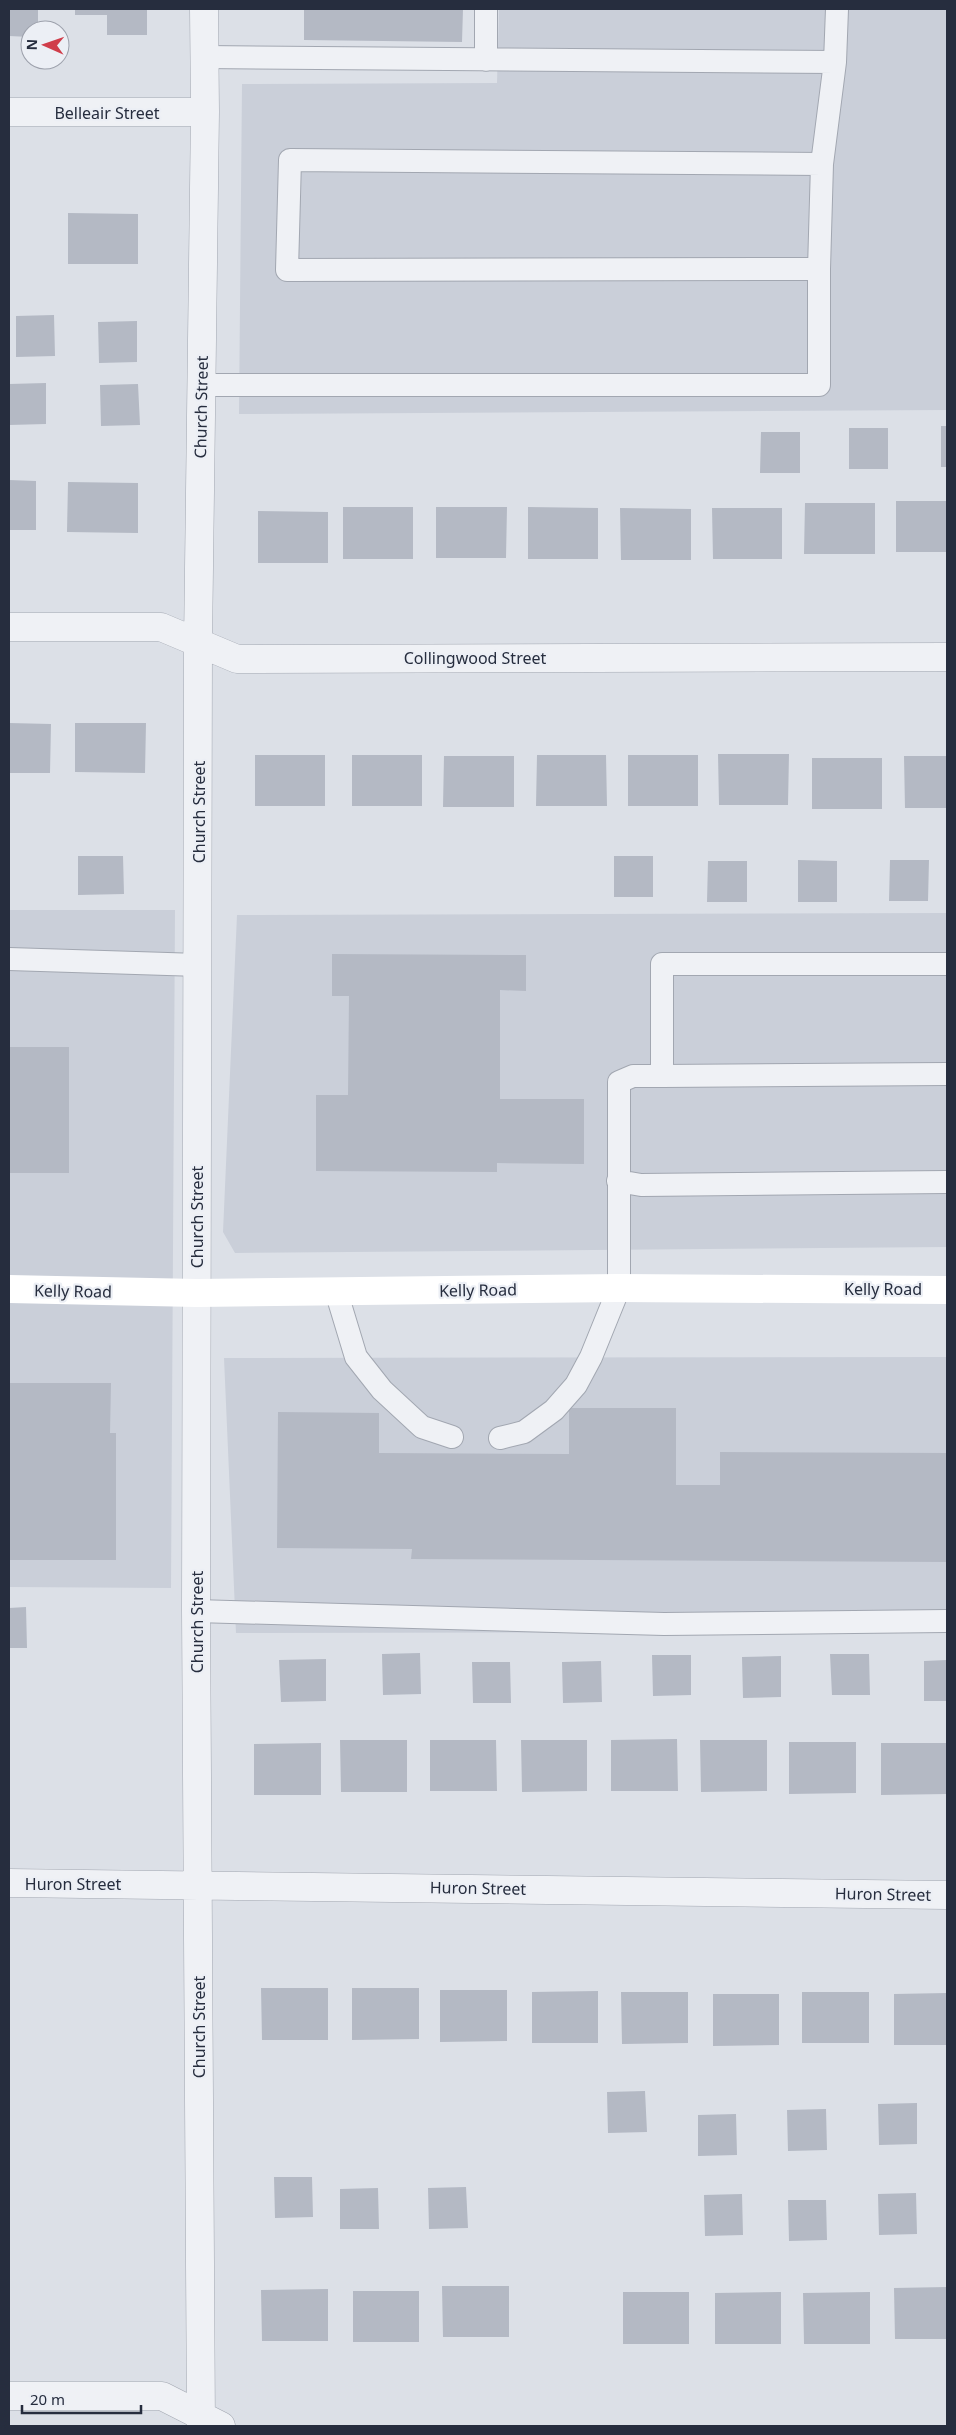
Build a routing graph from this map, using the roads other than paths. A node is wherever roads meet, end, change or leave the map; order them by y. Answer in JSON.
{"nodes":[{"id":1,"x":204,"y":9,"type":"edge"},
{"id":2,"x":486,"y":9,"type":"edge"},
{"id":3,"x":836,"y":9,"type":"edge"},
{"id":4,"x":204,"y":57,"type":"junction"},
{"id":5,"x":486,"y":60,"type":"junction"},
{"id":6,"x":835,"y":62,"type":"junction"},
{"id":7,"x":9,"y":112,"type":"edge"},
{"id":8,"x":205,"y":112,"type":"junction"},
{"id":9,"x":822,"y":164,"type":"junction"},
{"id":10,"x":819,"y":269,"type":"junction"},
{"id":11,"x":201,"y":385,"type":"junction"},
{"id":12,"x":9,"y":627,"type":"edge"},
{"id":13,"x":198,"y":644,"type":"junction"},
{"id":14,"x":947,"y":657,"type":"edge"},
{"id":15,"x":9,"y":959,"type":"edge"},
{"id":16,"x":947,"y":964,"type":"edge"},
{"id":17,"x":199,"y":965,"type":"junction"},
{"id":18,"x":947,"y":1074,"type":"edge"},
{"id":19,"x":662,"y":1076,"type":"junction"},
{"id":20,"x":618,"y":1181,"type":"junction"},
{"id":21,"x":947,"y":1182,"type":"edge"},
{"id":22,"x":619,"y":1288,"type":"junction"},
{"id":23,"x":9,"y":1289,"type":"edge"},
{"id":24,"x":947,"y":1290,"type":"edge"},
{"id":25,"x":336,"y":1291,"type":"junction"},
{"id":26,"x":197,"y":1293,"type":"junction"},
{"id":27,"x":452,"y":1437,"type":"dead end"},
{"id":28,"x":500,"y":1438,"type":"dead end"},
{"id":29,"x":196,"y":1611,"type":"junction"},
{"id":30,"x":947,"y":1620,"type":"edge"},
{"id":31,"x":9,"y":1883,"type":"edge"},
{"id":32,"x":198,"y":1884,"type":"junction"},
{"id":33,"x":947,"y":1895,"type":"edge"},
{"id":34,"x":9,"y":2396,"type":"edge"},
{"id":35,"x":208,"y":2422,"type":"edge"}],
"edges":[{"from":1,"to":4,"type":"street","name":"Church Street"},
{"from":2,"to":5,"type":"lane"},
{"from":3,"to":6,"type":"lane"},
{"from":4,"to":5,"type":"lane"},
{"from":4,"to":8,"type":"street","name":"Church Street"},
{"from":5,"to":6,"type":"lane"},
{"from":6,"to":9,"type":"lane"},
{"from":7,"to":8,"type":"street","name":"Belleair Street"},
{"from":8,"to":11,"type":"street","name":"Church Street"},
{"from":9,"to":10,"type":"lane"},
{"from":9,"to":10,"type":"lane"},
{"from":10,"to":11,"type":"lane"},
{"from":11,"to":13,"type":"street","name":"Church Street"},
{"from":12,"to":13,"type":"street","name":"Collingwood Street"},
{"from":13,"to":14,"type":"street","name":"Collingwood Street"},
{"from":13,"to":17,"type":"street","name":"Church Street"},
{"from":15,"to":17,"type":"lane"},
{"from":16,"to":19,"type":"lane"},
{"from":17,"to":26,"type":"street","name":"Church Street"},
{"from":18,"to":19,"type":"lane"},
{"from":19,"to":20,"type":"lane"},
{"from":20,"to":21,"type":"lane"},
{"from":20,"to":22,"type":"lane"},
{"from":22,"to":24,"type":"street","name":"Kelly Road"},
{"from":22,"to":25,"type":"street","name":"Kelly Road"},
{"from":22,"to":28,"type":"lane"},
{"from":23,"to":26,"type":"street","name":"Kelly Road"},
{"from":25,"to":26,"type":"street","name":"Kelly Road"},
{"from":25,"to":27,"type":"lane"},
{"from":26,"to":29,"type":"street","name":"Church Street"},
{"from":29,"to":30,"type":"lane"},
{"from":29,"to":32,"type":"street","name":"Church Street"},
{"from":31,"to":32,"type":"street","name":"Huron Street"},
{"from":32,"to":33,"type":"street","name":"Huron Street"},
{"from":32,"to":35,"type":"street","name":"Church Street"},
{"from":34,"to":35,"type":"street"}]}
